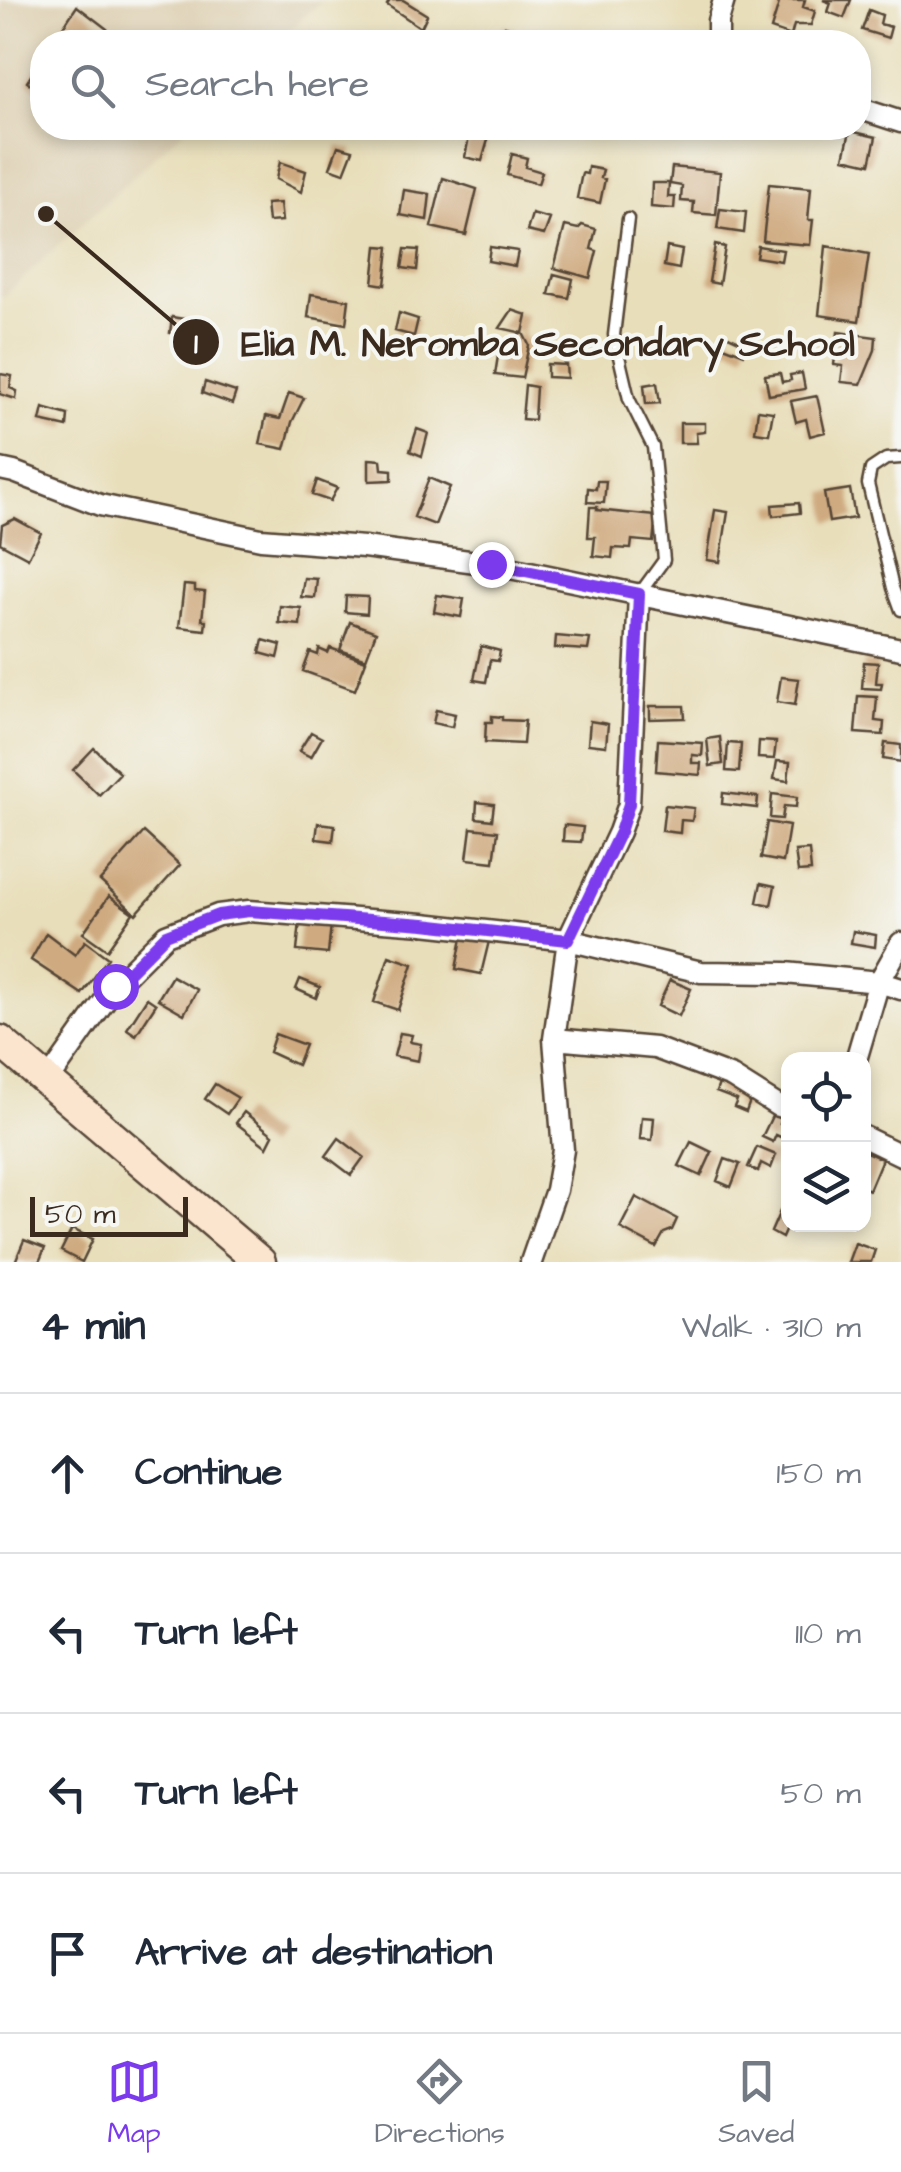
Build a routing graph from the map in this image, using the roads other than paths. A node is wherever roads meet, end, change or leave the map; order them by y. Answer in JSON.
{"nodes":[{"id":1,"x":724,"y":0,"type":"edge"},
{"id":2,"x":718,"y":30,"type":"edge"},
{"id":3,"x":871,"y":112,"type":"edge"},
{"id":4,"x":901,"y":122,"type":"edge"},
{"id":5,"x":628,"y":219,"type":"dead end"},
{"id":6,"x":901,"y":458,"type":"edge"},
{"id":7,"x":0,"y":469,"type":"edge"},
{"id":8,"x":639,"y":594,"type":"junction"},
{"id":9,"x":901,"y":610,"type":"edge"},
{"id":10,"x":901,"y":649,"type":"edge"},
{"id":11,"x":568,"y":940,"type":"junction"},
{"id":12,"x":901,"y":942,"type":"edge"},
{"id":13,"x":879,"y":982,"type":"junction"},
{"id":14,"x":901,"y":990,"type":"edge"},
{"id":15,"x":554,"y":1040,"type":"junction"},
{"id":16,"x":0,"y":1041,"type":"edge"},
{"id":17,"x":858,"y":1052,"type":"edge"},
{"id":18,"x":48,"y":1080,"type":"junction"},
{"id":19,"x":781,"y":1107,"type":"edge"},
{"id":20,"x":871,"y":1141,"type":"edge"},
{"id":21,"x":901,"y":1156,"type":"edge"},
{"id":22,"x":260,"y":1262,"type":"edge"},
{"id":23,"x":531,"y":1262,"type":"edge"}],
"edges":[{"from":1,"to":2,"type":"street"},
{"from":3,"to":4,"type":"street"},
{"from":5,"to":8,"type":"lane"},
{"from":6,"to":9,"type":"lane"},
{"from":7,"to":8,"type":"street"},
{"from":8,"to":10,"type":"street"},
{"from":8,"to":11,"type":"street"},
{"from":11,"to":13,"type":"street"},
{"from":11,"to":15,"type":"street"},
{"from":11,"to":18,"type":"street"},
{"from":12,"to":13,"type":"street"},
{"from":13,"to":14,"type":"street"},
{"from":13,"to":17,"type":"street"},
{"from":15,"to":19,"type":"street"},
{"from":15,"to":23,"type":"street"},
{"from":16,"to":18,"type":"street"},
{"from":18,"to":22,"type":"street"},
{"from":20,"to":21,"type":"street"}]}
